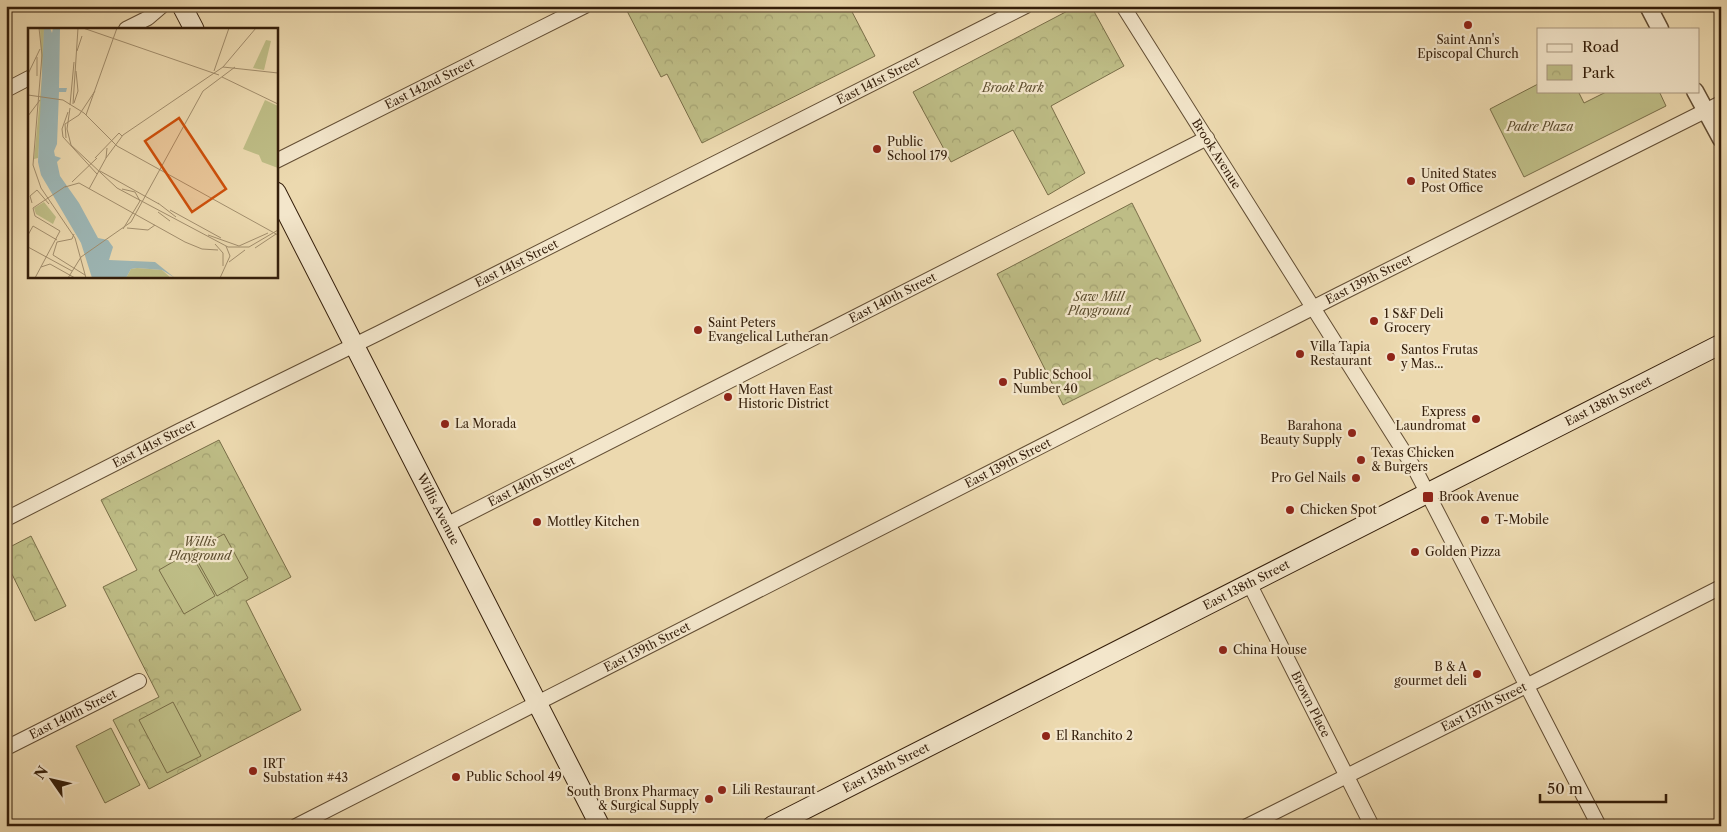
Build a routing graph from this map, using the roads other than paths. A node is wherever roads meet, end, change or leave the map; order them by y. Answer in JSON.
{"nodes":[{"id":1,"x":162,"y":6,"type":"edge"},
{"id":2,"x":182,"y":6,"type":"edge"},
{"id":3,"x":584,"y":6,"type":"edge"},
{"id":4,"x":1026,"y":6,"type":"edge"},
{"id":5,"x":1123,"y":6,"type":"edge"},
{"id":6,"x":1648,"y":6,"type":"edge"},
{"id":7,"x":128,"y":28,"type":"edge"},
{"id":8,"x":193,"y":28,"type":"edge"},
{"id":9,"x":1659,"y":28,"type":"edge"},
{"id":10,"x":28,"y":79,"type":"edge"},
{"id":11,"x":6,"y":90,"type":"edge"},
{"id":12,"x":1696,"y":92,"type":"edge"},
{"id":13,"x":1721,"y":103,"type":"edge"},
{"id":14,"x":1705,"y":110,"type":"junction"},
{"id":15,"x":1207,"y":138,"type":"junction"},
{"id":16,"x":1721,"y":138,"type":"edge"},
{"id":17,"x":278,"y":160,"type":"edge"},
{"id":18,"x":278,"y":196,"type":"edge"},
{"id":19,"x":1314,"y":307,"type":"junction"},
{"id":20,"x":1721,"y":344,"type":"edge"},
{"id":21,"x":355,"y":345,"type":"junction"},
{"id":22,"x":1428,"y":493,"type":"junction"},
{"id":23,"x":6,"y":518,"type":"edge"},
{"id":24,"x":446,"y":525,"type":"junction"},
{"id":25,"x":1249,"y":583,"type":"junction"},
{"id":26,"x":1721,"y":587,"type":"edge"},
{"id":27,"x":139,"y":681,"type":"dead end"},
{"id":28,"x":1527,"y":686,"type":"junction"},
{"id":29,"x":537,"y":703,"type":"junction"},
{"id":30,"x":6,"y":748,"type":"edge"},
{"id":31,"x":1347,"y":776,"type":"junction"},
{"id":32,"x":296,"y":826,"type":"edge"},
{"id":33,"x":600,"y":826,"type":"edge"},
{"id":34,"x":772,"y":826,"type":"edge"},
{"id":35,"x":1247,"y":826,"type":"edge"},
{"id":36,"x":1372,"y":826,"type":"edge"},
{"id":37,"x":1599,"y":826,"type":"edge"}],
"edges":[{"from":1,"to":7,"type":"street"},
{"from":2,"to":8,"type":"main road"},
{"from":3,"to":17,"type":"street","name":"East 142nd Street"},
{"from":4,"to":21,"type":"street","name":"East 141st Street"},
{"from":5,"to":15,"type":"street","name":"Brook Avenue"},
{"from":6,"to":9,"type":"street"},
{"from":10,"to":11,"type":"street"},
{"from":12,"to":14,"type":"street"},
{"from":13,"to":14,"type":"street","name":"East 139th Street"},
{"from":14,"to":16,"type":"street"},
{"from":14,"to":19,"type":"street","name":"East 139th Street"},
{"from":15,"to":19,"type":"street","name":"Brook Avenue"},
{"from":15,"to":24,"type":"street","name":"East 140th Street"},
{"from":18,"to":21,"type":"main road","name":"Willis Avenue"},
{"from":19,"to":22,"type":"street","name":"Brook Avenue"},
{"from":19,"to":29,"type":"street","name":"East 139th Street"},
{"from":20,"to":22,"type":"main road","name":"East 138th Street"},
{"from":21,"to":23,"type":"street","name":"East 141st Street"},
{"from":21,"to":24,"type":"main road","name":"Willis Avenue"},
{"from":22,"to":25,"type":"main road","name":"East 138th Street"},
{"from":22,"to":28,"type":"street","name":"Brook Avenue"},
{"from":24,"to":29,"type":"main road","name":"Willis Avenue"},
{"from":25,"to":31,"type":"street","name":"Brown Place"},
{"from":25,"to":34,"type":"main road","name":"East 138th Street"},
{"from":26,"to":28,"type":"street","name":"East 137th Street"},
{"from":27,"to":30,"type":"street","name":"East 140th Street"},
{"from":28,"to":31,"type":"street","name":"East 137th Street"},
{"from":28,"to":37,"type":"street","name":"Brook Avenue"},
{"from":29,"to":32,"type":"street","name":"East 139th Street"},
{"from":29,"to":33,"type":"main road","name":"Willis Avenue"},
{"from":31,"to":35,"type":"street","name":"East 137th Street"},
{"from":31,"to":36,"type":"street","name":"Brown Place"}]}
